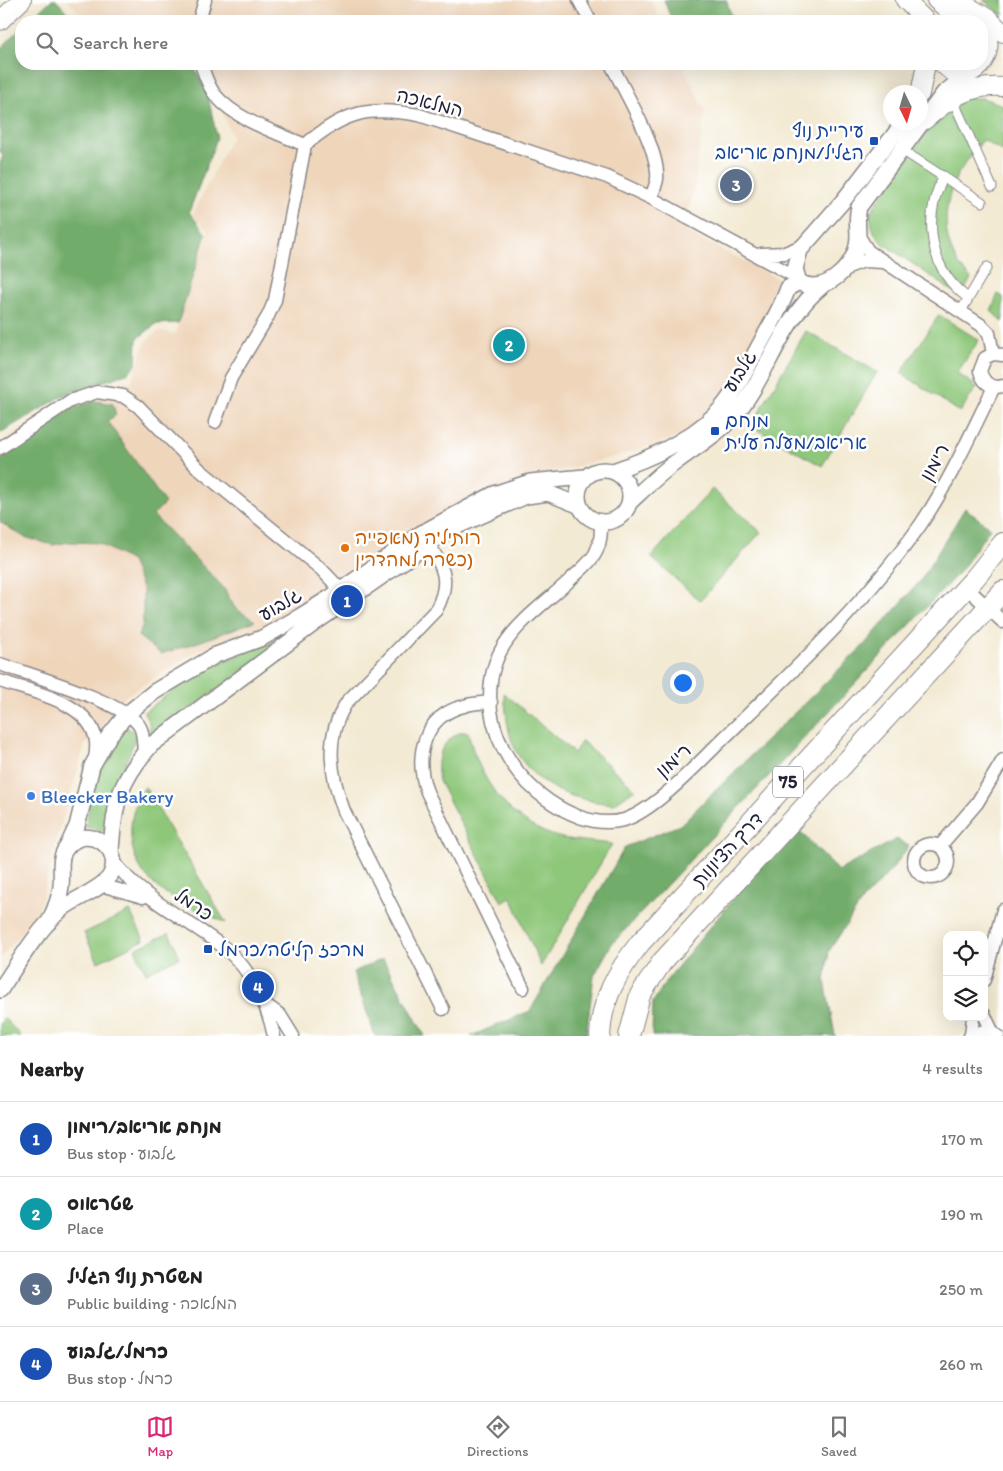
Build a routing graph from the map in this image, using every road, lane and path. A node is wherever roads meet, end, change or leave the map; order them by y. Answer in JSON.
{"nodes":[{"id":1,"x":22,"y":0,"type":"edge"},
{"id":2,"x":205,"y":0,"type":"edge"},
{"id":3,"x":579,"y":0,"type":"edge"},
{"id":4,"x":905,"y":0,"type":"edge"},
{"id":5,"x":936,"y":0,"type":"edge"},
{"id":6,"x":958,"y":0,"type":"edge"},
{"id":7,"x":201,"y":15,"type":"edge"},
{"id":8,"x":587,"y":15,"type":"edge"},
{"id":9,"x":913,"y":15,"type":"edge"},
{"id":10,"x":920,"y":15,"type":"edge"},
{"id":11,"x":955,"y":15,"type":"edge"},
{"id":12,"x":982,"y":15,"type":"edge"},
{"id":13,"x":0,"y":22,"type":"edge"},
{"id":14,"x":988,"y":36,"type":"edge"},
{"id":15,"x":988,"y":46,"type":"edge"},
{"id":16,"x":1003,"y":52,"type":"edge"},
{"id":17,"x":988,"y":60,"type":"edge"},
{"id":18,"x":203,"y":70,"type":"edge"},
{"id":19,"x":613,"y":70,"type":"edge"},
{"id":20,"x":925,"y":70,"type":"edge"},
{"id":21,"x":932,"y":70,"type":"edge"},
{"id":22,"x":950,"y":70,"type":"edge"},
{"id":23,"x":976,"y":70,"type":"edge"},
{"id":24,"x":972,"y":73,"type":"junction"},
{"id":25,"x":1003,"y":81,"type":"edge"},
{"id":26,"x":922,"y":85,"type":"edge"},
{"id":27,"x":926,"y":85,"type":"edge"},
{"id":28,"x":1003,"y":87,"type":"edge"},
{"id":29,"x":952,"y":98,"type":"junction"},
{"id":30,"x":928,"y":116,"type":"edge"},
{"id":31,"x":928,"y":118,"type":"edge"},
{"id":32,"x":898,"y":130,"type":"edge"},
{"id":33,"x":917,"y":130,"type":"edge"},
{"id":34,"x":305,"y":145,"type":"junction"},
{"id":35,"x":902,"y":150,"type":"junction"},
{"id":36,"x":944,"y":176,"type":"junction"},
{"id":37,"x":992,"y":187,"type":"dead end"},
{"id":38,"x":652,"y":198,"type":"junction"},
{"id":39,"x":982,"y":202,"type":"dead end"},
{"id":40,"x":820,"y":225,"type":"junction"},
{"id":41,"x":857,"y":232,"type":"junction"},
{"id":42,"x":804,"y":245,"type":"junction"},
{"id":43,"x":756,"y":254,"type":"junction"},
{"id":44,"x":884,"y":262,"type":"junction"},
{"id":45,"x":987,"y":267,"type":"dead end"},
{"id":46,"x":845,"y":268,"type":"junction"},
{"id":47,"x":797,"y":280,"type":"junction"},
{"id":48,"x":822,"y":286,"type":"junction"},
{"id":49,"x":968,"y":298,"type":"junction"},
{"id":50,"x":961,"y":311,"type":"junction"},
{"id":51,"x":998,"y":354,"type":"edge"},
{"id":52,"x":998,"y":386,"type":"edge"},
{"id":53,"x":215,"y":422,"type":"dead end"},
{"id":54,"x":0,"y":448,"type":"edge"},
{"id":55,"x":613,"y":471,"type":"junction"},
{"id":56,"x":585,"y":477,"type":"junction"},
{"id":57,"x":630,"y":502,"type":"junction"},
{"id":58,"x":578,"y":505,"type":"junction"},
{"id":59,"x":601,"y":522,"type":"junction"},
{"id":60,"x":428,"y":543,"type":"junction"},
{"id":61,"x":1003,"y":543,"type":"edge"},
{"id":62,"x":966,"y":587,"type":"junction"},
{"id":63,"x":341,"y":590,"type":"junction"},
{"id":64,"x":1003,"y":591,"type":"edge"},
{"id":65,"x":988,"y":607,"type":"junction"},
{"id":66,"x":1003,"y":622,"type":"edge"},
{"id":67,"x":0,"y":664,"type":"edge"},
{"id":68,"x":0,"y":681,"type":"edge"},
{"id":69,"x":491,"y":702,"type":"junction"},
{"id":70,"x":127,"y":714,"type":"junction"},
{"id":71,"x":144,"y":753,"type":"junction"},
{"id":72,"x":1003,"y":760,"type":"edge"},
{"id":73,"x":95,"y":761,"type":"junction"},
{"id":74,"x":68,"y":845,"type":"junction"},
{"id":75,"x":940,"y":846,"type":"dead end"},
{"id":76,"x":112,"y":856,"type":"junction"},
{"id":77,"x":62,"y":871,"type":"junction"},
{"id":78,"x":97,"y":887,"type":"junction"},
{"id":79,"x":157,"y":902,"type":"junction"},
{"id":80,"x":1003,"y":910,"type":"edge"},
{"id":81,"x":49,"y":922,"type":"junction"},
{"id":82,"x":985,"y":976,"type":"edge"},
{"id":83,"x":523,"y":988,"type":"dead end"},
{"id":84,"x":0,"y":990,"type":"edge"},
{"id":85,"x":264,"y":1004,"type":"junction"},
{"id":86,"x":443,"y":1008,"type":"dead end"},
{"id":87,"x":973,"y":1021,"type":"edge"},
{"id":88,"x":988,"y":1021,"type":"edge"},
{"id":89,"x":995,"y":1034,"type":"edge"},
{"id":90,"x":971,"y":1035,"type":"edge"},
{"id":91,"x":274,"y":1036,"type":"edge"},
{"id":92,"x":293,"y":1036,"type":"edge"},
{"id":93,"x":600,"y":1036,"type":"edge"},
{"id":94,"x":629,"y":1036,"type":"edge"}],
"edges":[{"from":1,"to":13,"type":"main road"},
{"from":2,"to":7,"type":"street"},
{"from":3,"to":8,"type":"street"},
{"from":4,"to":9,"type":"main road"},
{"from":4,"to":10,"type":"main road"},
{"from":5,"to":11,"type":"main road"},
{"from":6,"to":12,"type":"main road"},
{"from":14,"to":16,"type":"main road"},
{"from":15,"to":17,"type":"main road"},
{"from":18,"to":34,"type":"street"},
{"from":19,"to":38,"type":"street"},
{"from":20,"to":26,"type":"main road"},
{"from":21,"to":27,"type":"street"},
{"from":22,"to":24,"type":"main road"},
{"from":23,"to":24,"type":"main road"},
{"from":24,"to":25,"type":"main road"},
{"from":24,"to":30,"type":"street"},
{"from":28,"to":29,"type":"main road"},
{"from":29,"to":31,"type":"main road"},
{"from":29,"to":37,"type":"street"},
{"from":32,"to":40,"type":"street"},
{"from":33,"to":35,"type":"street"},
{"from":34,"to":38,"type":"street","name":"המלאכה"},
{"from":34,"to":53,"type":"street"},
{"from":35,"to":36,"type":"street"},
{"from":35,"to":41,"type":"street"},
{"from":36,"to":39,"type":"street"},
{"from":36,"to":49,"type":"street"},
{"from":38,"to":43,"type":"street","name":"המלאכה"},
{"from":40,"to":41,"type":"street"},
{"from":40,"to":42,"type":"street"},
{"from":41,"to":44,"type":"street"},
{"from":41,"to":46,"type":"street"},
{"from":42,"to":43,"type":"street"},
{"from":42,"to":47,"type":"street"},
{"from":43,"to":47,"type":"street","name":"המלאכה"},
{"from":44,"to":46,"type":"street"},
{"from":44,"to":50,"type":"street"},
{"from":45,"to":49,"type":"street"},
{"from":46,"to":48,"type":"street"},
{"from":47,"to":48,"type":"street"},
{"from":47,"to":55,"type":"street","name":"גלבוע"},
{"from":48,"to":57,"type":"street","name":"גלבוע"},
{"from":49,"to":50,"type":"street"},
{"from":50,"to":51,"type":"street"},
{"from":51,"to":52,"type":"street"},
{"from":52,"to":69,"type":"street","name":"רימון"},
{"from":54,"to":63,"type":"street"},
{"from":55,"to":56,"type":"street"},
{"from":55,"to":57,"type":"street"},
{"from":56,"to":58,"type":"street"},
{"from":56,"to":63,"type":"street","name":"גלבוע"},
{"from":57,"to":59,"type":"street"},
{"from":58,"to":59,"type":"street"},
{"from":58,"to":60,"type":"street","name":"גלבוע"},
{"from":59,"to":69,"type":"street","name":"רימון"},
{"from":60,"to":71,"type":"street","name":"גלבוע"},
{"from":60,"to":86,"type":"street"},
{"from":61,"to":62,"type":"highway","name":"דרך הציונות","number":"75"},
{"from":62,"to":65,"type":"street"},
{"from":62,"to":93,"type":"highway","name":"דרך הציונות","number":"75"},
{"from":63,"to":70,"type":"street","name":"גלבוע"},
{"from":64,"to":65,"type":"highway","name":"דרך הציונות","number":"75"},
{"from":65,"to":66,"type":"street"},
{"from":65,"to":94,"type":"highway","name":"דרך הציונות","number":"75"},
{"from":67,"to":70,"type":"street"},
{"from":68,"to":73,"type":"street"},
{"from":69,"to":83,"type":"street"},
{"from":70,"to":71,"type":"street"},
{"from":70,"to":73,"type":"street","name":"גלבוע"},
{"from":71,"to":76,"type":"street","name":"גלבוע"},
{"from":72,"to":75,"type":"street"},
{"from":73,"to":74,"type":"street","name":"גלבוע"},
{"from":74,"to":76,"type":"street"},
{"from":74,"to":77,"type":"street"},
{"from":76,"to":78,"type":"street"},
{"from":76,"to":79,"type":"street","name":"כרמל"},
{"from":77,"to":78,"type":"street"},
{"from":77,"to":81,"type":"street"},
{"from":78,"to":79,"type":"street","name":"כרמל"},
{"from":78,"to":81,"type":"street"},
{"from":79,"to":85,"type":"street","name":"כרמל"},
{"from":80,"to":82,"type":"street"},
{"from":81,"to":84,"type":"street"},
{"from":85,"to":91,"type":"street","name":"כרמל"},
{"from":85,"to":92,"type":"street"},
{"from":87,"to":90,"type":"street"},
{"from":88,"to":89,"type":"street"},
{"from":89,"to":90,"type":"street"}]}
